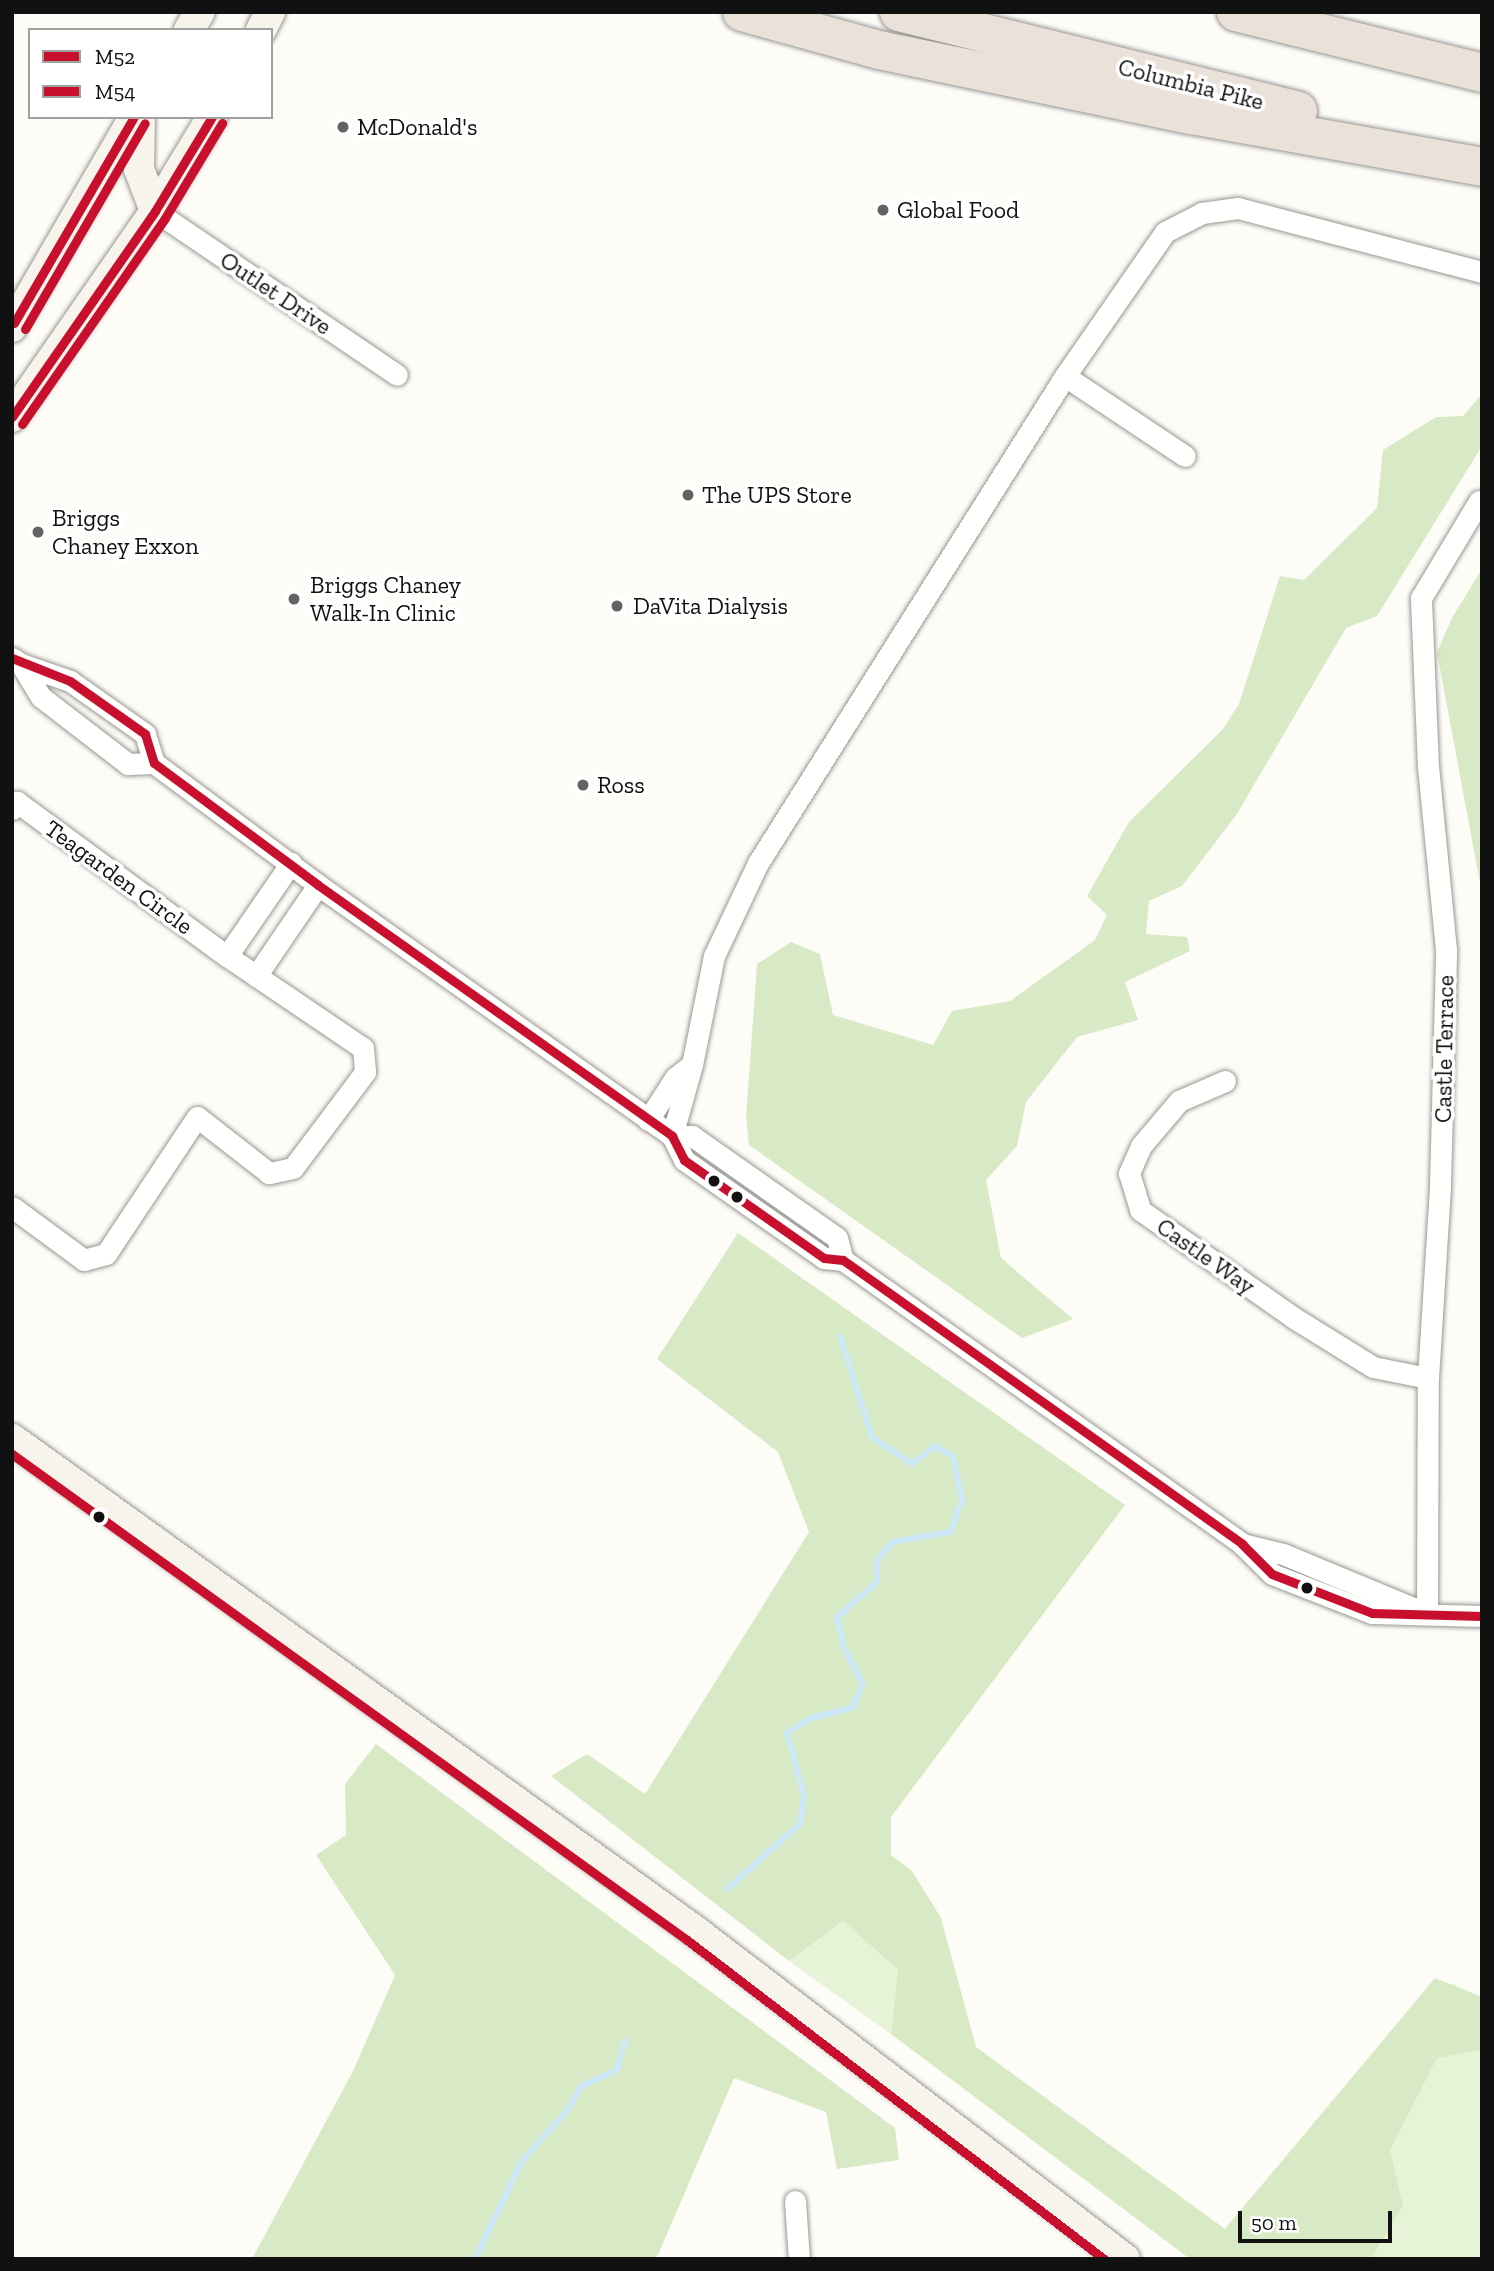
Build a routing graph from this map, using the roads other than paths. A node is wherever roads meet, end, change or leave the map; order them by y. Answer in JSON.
{"nodes":[{"id":1,"x":200,"y":12,"type":"edge"},
{"id":2,"x":270,"y":12,"type":"edge"},
{"id":3,"x":742,"y":12,"type":"edge"},
{"id":4,"x":899,"y":12,"type":"edge"},
{"id":5,"x":1236,"y":12,"type":"edge"},
{"id":6,"x":1307,"y":12,"type":"edge"},
{"id":7,"x":190,"y":28,"type":"edge"},
{"id":8,"x":262,"y":28,"type":"edge"},
{"id":9,"x":1387,"y":50,"type":"junction"},
{"id":10,"x":1482,"y":73,"type":"edge"},
{"id":11,"x":133,"y":119,"type":"edge"},
{"id":12,"x":140,"y":119,"type":"edge"},
{"id":13,"x":211,"y":119,"type":"edge"},
{"id":14,"x":1482,"y":158,"type":"edge"},
{"id":15,"x":1482,"y":167,"type":"edge"},
{"id":16,"x":155,"y":211,"type":"junction"},
{"id":17,"x":1482,"y":272,"type":"edge"},
{"id":18,"x":12,"y":327,"type":"edge"},
{"id":19,"x":397,"y":375,"type":"dead end"},
{"id":20,"x":1066,"y":376,"type":"junction"},
{"id":21,"x":12,"y":417,"type":"edge"},
{"id":22,"x":1185,"y":456,"type":"dead end"},
{"id":23,"x":1479,"y":501,"type":"dead end"},
{"id":24,"x":17,"y":661,"type":"edge"},
{"id":25,"x":154,"y":763,"type":"junction"},
{"id":26,"x":12,"y":809,"type":"edge"},
{"id":27,"x":291,"y":863,"type":"junction"},
{"id":28,"x":318,"y":885,"type":"junction"},
{"id":29,"x":227,"y":956,"type":"junction"},
{"id":30,"x":256,"y":976,"type":"junction"},
{"id":31,"x":692,"y":1065,"type":"junction"},
{"id":32,"x":1226,"y":1081,"type":"dead end"},
{"id":33,"x":648,"y":1121,"type":"junction"},
{"id":34,"x":672,"y":1136,"type":"junction"},
{"id":35,"x":12,"y":1207,"type":"edge"},
{"id":36,"x":1428,"y":1378,"type":"junction"},
{"id":37,"x":12,"y":1439,"type":"edge"},
{"id":38,"x":1427,"y":1613,"type":"junction"},
{"id":39,"x":1482,"y":1616,"type":"edge"},
{"id":40,"x":795,"y":2201,"type":"dead end"},
{"id":41,"x":799,"y":2259,"type":"edge"},
{"id":42,"x":1125,"y":2259,"type":"edge"}],
"edges":[{"from":1,"to":7,"type":"street"},
{"from":2,"to":8,"type":"street"},
{"from":3,"to":15,"type":"highway"},
{"from":4,"to":14,"type":"highway","name":"Columbia Pike"},
{"from":5,"to":9,"type":"highway"},
{"from":6,"to":9,"type":"highway"},
{"from":9,"to":10,"type":"highway"},
{"from":11,"to":18,"type":"street"},
{"from":12,"to":16,"type":"street"},
{"from":13,"to":16,"type":"street"},
{"from":16,"to":19,"type":"street","name":"Outlet Drive"},
{"from":16,"to":21,"type":"street"},
{"from":17,"to":20,"type":"street"},
{"from":20,"to":22,"type":"street"},
{"from":20,"to":31,"type":"street"},
{"from":23,"to":36,"type":"street","name":"Castle Terrace"},
{"from":24,"to":25,"type":"street"},
{"from":24,"to":25,"type":"street"},
{"from":25,"to":27,"type":"street"},
{"from":26,"to":29,"type":"street","name":"Teagarden Circle"},
{"from":27,"to":28,"type":"street"},
{"from":27,"to":29,"type":"street"},
{"from":28,"to":30,"type":"street"},
{"from":28,"to":33,"type":"street"},
{"from":29,"to":30,"type":"street","name":"Teagarden Circle"},
{"from":30,"to":35,"type":"street","name":"Teagarden Circle"},
{"from":31,"to":33,"type":"street"},
{"from":31,"to":34,"type":"street"},
{"from":32,"to":36,"type":"street","name":"Castle Way"},
{"from":33,"to":34,"type":"street"},
{"from":34,"to":38,"type":"street"},
{"from":36,"to":38,"type":"street","name":"Castle Terrace"},
{"from":37,"to":42,"type":"street"},
{"from":38,"to":39,"type":"street"},
{"from":40,"to":41,"type":"street"}]}
